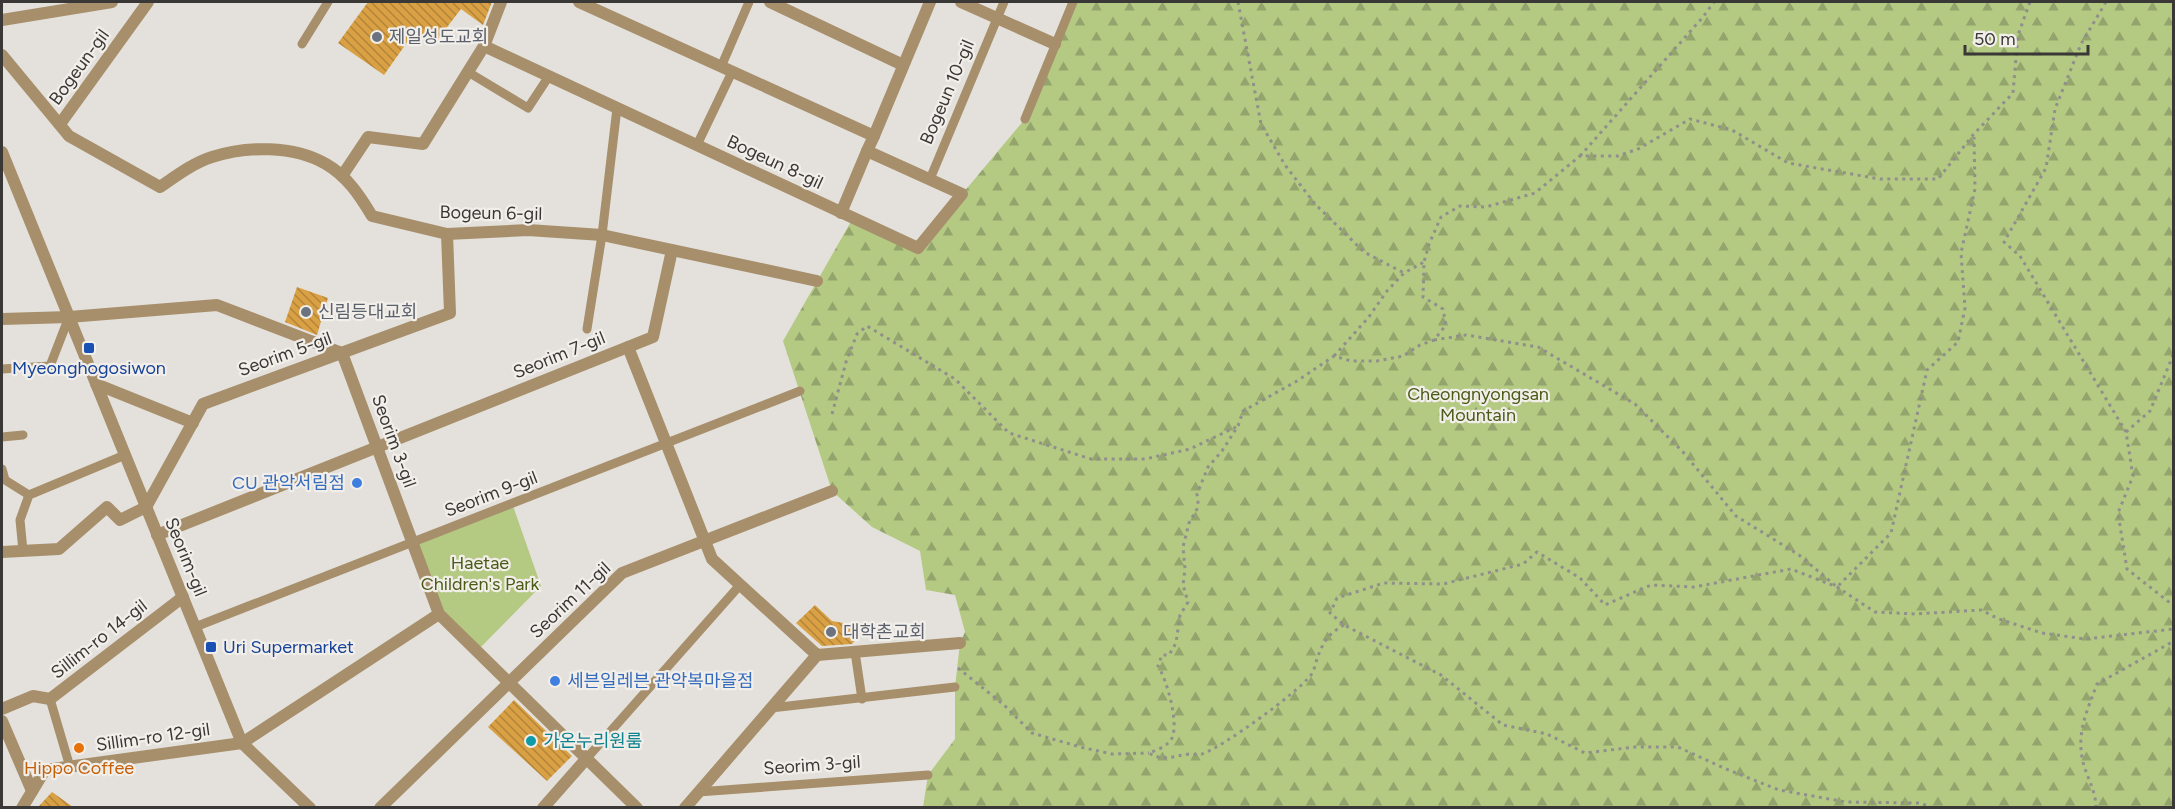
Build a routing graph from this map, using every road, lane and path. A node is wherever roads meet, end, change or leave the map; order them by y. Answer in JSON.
{"nodes":[{"id":1,"x":112,"y":2,"type":"edge"},
{"id":2,"x":148,"y":2,"type":"edge"},
{"id":3,"x":328,"y":2,"type":"edge"},
{"id":4,"x":501,"y":2,"type":"edge"},
{"id":5,"x":579,"y":2,"type":"edge"},
{"id":6,"x":749,"y":2,"type":"edge"},
{"id":7,"x":770,"y":2,"type":"edge"},
{"id":8,"x":930,"y":2,"type":"edge"},
{"id":9,"x":961,"y":2,"type":"edge"},
{"id":10,"x":1004,"y":2,"type":"edge"},
{"id":11,"x":1073,"y":2,"type":"edge"},
{"id":12,"x":1238,"y":2,"type":"edge"},
{"id":13,"x":1714,"y":2,"type":"edge"},
{"id":14,"x":2030,"y":2,"type":"edge"},
{"id":15,"x":2106,"y":2,"type":"edge"},
{"id":16,"x":997,"y":18,"type":"junction"},
{"id":17,"x":2,"y":20,"type":"edge"},
{"id":18,"x":302,"y":44,"type":"dead end"},
{"id":19,"x":1055,"y":44,"type":"junction"},
{"id":20,"x":484,"y":46,"type":"junction"},
{"id":21,"x":2,"y":55,"type":"edge"},
{"id":22,"x":903,"y":65,"type":"junction"},
{"id":23,"x":726,"y":69,"type":"junction"},
{"id":24,"x":468,"y":72,"type":"junction"},
{"id":25,"x":549,"y":76,"type":"junction"},
{"id":26,"x":617,"y":108,"type":"junction"},
{"id":27,"x":1024,"y":119,"type":"dead end"},
{"id":28,"x":60,"y":124,"type":"junction"},
{"id":29,"x":1974,"y":135,"type":"junction"},
{"id":30,"x":873,"y":136,"type":"junction"},
{"id":31,"x":697,"y":145,"type":"junction"},
{"id":32,"x":867,"y":151,"type":"junction"},
{"id":33,"x":2,"y":152,"type":"edge"},
{"id":34,"x":1580,"y":156,"type":"junction"},
{"id":35,"x":342,"y":176,"type":"junction"},
{"id":36,"x":930,"y":179,"type":"junction"},
{"id":37,"x":841,"y":213,"type":"junction"},
{"id":38,"x":447,"y":234,"type":"junction"},
{"id":39,"x":602,"y":235,"type":"junction"},
{"id":40,"x":672,"y":250,"type":"junction"},
{"id":41,"x":1424,"y":262,"type":"junction"},
{"id":42,"x":1404,"y":273,"type":"junction"},
{"id":43,"x":817,"y":281,"type":"dead end"},
{"id":44,"x":69,"y":317,"type":"junction"},
{"id":45,"x":2,"y":319,"type":"edge"},
{"id":46,"x":587,"y":329,"type":"dead end"},
{"id":47,"x":1434,"y":340,"type":"junction"},
{"id":48,"x":628,"y":347,"type":"junction"},
{"id":49,"x":342,"y":352,"type":"junction"},
{"id":50,"x":2174,"y":353,"type":"edge"},
{"id":51,"x":1334,"y":356,"type":"junction"},
{"id":52,"x":2,"y":369,"type":"edge"},
{"id":53,"x":96,"y":384,"type":"junction"},
{"id":54,"x":800,"y":391,"type":"dead end"},
{"id":55,"x":832,"y":414,"type":"dead end"},
{"id":56,"x":193,"y":423,"type":"junction"},
{"id":57,"x":1238,"y":426,"type":"junction"},
{"id":58,"x":2126,"y":432,"type":"junction"},
{"id":59,"x":22,"y":435,"type":"dead end"},
{"id":60,"x":2,"y":437,"type":"edge"},
{"id":61,"x":666,"y":443,"type":"junction"},
{"id":62,"x":377,"y":447,"type":"junction"},
{"id":63,"x":125,"y":455,"type":"junction"},
{"id":64,"x":2,"y":469,"type":"edge"},
{"id":65,"x":832,"y":491,"type":"dead end"},
{"id":66,"x":29,"y":495,"type":"junction"},
{"id":67,"x":146,"y":507,"type":"junction"},
{"id":68,"x":157,"y":535,"type":"junction"},
{"id":69,"x":704,"y":541,"type":"junction"},
{"id":70,"x":412,"y":542,"type":"junction"},
{"id":71,"x":23,"y":551,"type":"junction"},
{"id":72,"x":2,"y":552,"type":"edge"},
{"id":73,"x":740,"y":585,"type":"junction"},
{"id":74,"x":1837,"y":587,"type":"junction"},
{"id":75,"x":183,"y":597,"type":"junction"},
{"id":76,"x":2174,"y":606,"type":"edge"},
{"id":77,"x":439,"y":614,"type":"junction"},
{"id":78,"x":1344,"y":625,"type":"junction"},
{"id":79,"x":195,"y":627,"type":"junction"},
{"id":80,"x":2174,"y":629,"type":"edge"},
{"id":81,"x":2174,"y":642,"type":"edge"},
{"id":82,"x":960,"y":643,"type":"dead end"},
{"id":83,"x":855,"y":652,"type":"junction"},
{"id":84,"x":817,"y":655,"type":"junction"},
{"id":85,"x":958,"y":668,"type":"dead end"},
{"id":86,"x":509,"y":682,"type":"junction"},
{"id":87,"x":955,"y":687,"type":"dead end"},
{"id":88,"x":50,"y":699,"type":"junction"},
{"id":89,"x":862,"y":699,"type":"junction"},
{"id":90,"x":771,"y":708,"type":"junction"},
{"id":91,"x":2,"y":709,"type":"edge"},
{"id":92,"x":2,"y":721,"type":"edge"},
{"id":93,"x":242,"y":743,"type":"junction"},
{"id":94,"x":1149,"y":753,"type":"junction"},
{"id":95,"x":586,"y":758,"type":"junction"},
{"id":96,"x":70,"y":766,"type":"junction"},
{"id":97,"x":928,"y":775,"type":"dead end"},
{"id":98,"x":32,"y":791,"type":"junction"},
{"id":99,"x":698,"y":792,"type":"junction"},
{"id":100,"x":386,"y":805,"type":"edge"},
{"id":101,"x":22,"y":807,"type":"edge"},
{"id":102,"x":310,"y":807,"type":"edge"},
{"id":103,"x":543,"y":807,"type":"edge"},
{"id":104,"x":637,"y":807,"type":"edge"},
{"id":105,"x":685,"y":807,"type":"edge"},
{"id":106,"x":1933,"y":807,"type":"edge"},
{"id":107,"x":2096,"y":807,"type":"edge"}],
"edges":[{"from":1,"to":17,"type":"street","name":"Bogeun-gil"},
{"from":2,"to":28,"type":"street","name":"Bogeun-gil"},
{"from":3,"to":18,"type":"lane"},
{"from":4,"to":20,"type":"street"},
{"from":5,"to":23,"type":"street"},
{"from":6,"to":23,"type":"lane"},
{"from":7,"to":22,"type":"street"},
{"from":8,"to":22,"type":"street"},
{"from":9,"to":16,"type":"street"},
{"from":10,"to":16,"type":"lane","name":"Bogeun 10-gil"},
{"from":11,"to":19,"type":"lane"},
{"from":12,"to":42,"type":"path"},
{"from":13,"to":34,"type":"path"},
{"from":14,"to":29,"type":"path"},
{"from":15,"to":58,"type":"path"},
{"from":16,"to":19,"type":"street"},
{"from":16,"to":36,"type":"lane","name":"Bogeun 10-gil"},
{"from":19,"to":27,"type":"lane"},
{"from":20,"to":24,"type":"street"},
{"from":20,"to":25,"type":"street","name":"Bogeun 8-gil"},
{"from":21,"to":28,"type":"street","name":"Bogeun 6-gil"},
{"from":22,"to":30,"type":"street"},
{"from":23,"to":30,"type":"street"},
{"from":23,"to":31,"type":"lane"},
{"from":24,"to":25,"type":"lane"},
{"from":24,"to":35,"type":"street"},
{"from":25,"to":26,"type":"street","name":"Bogeun 8-gil"},
{"from":26,"to":31,"type":"street","name":"Bogeun 8-gil"},
{"from":26,"to":39,"type":"lane"},
{"from":28,"to":35,"type":"street","name":"Bogeun 6-gil"},
{"from":29,"to":34,"type":"path"},
{"from":29,"to":74,"type":"path"},
{"from":30,"to":32,"type":"street"},
{"from":31,"to":37,"type":"street","name":"Bogeun 8-gil"},
{"from":32,"to":36,"type":"street"},
{"from":32,"to":37,"type":"street"},
{"from":33,"to":44,"type":"street","name":"Seorim-gil"},
{"from":34,"to":41,"type":"path"},
{"from":35,"to":38,"type":"street","name":"Bogeun 6-gil"},
{"from":36,"to":37,"type":"street","name":"Bogeun 8-gil"},
{"from":38,"to":39,"type":"street","name":"Bogeun 6-gil"},
{"from":38,"to":49,"type":"street","name":"Seorim 5-gil"},
{"from":39,"to":40,"type":"street","name":"Bogeun 6-gil"},
{"from":39,"to":46,"type":"lane"},
{"from":40,"to":43,"type":"street","name":"Bogeun 6-gil"},
{"from":40,"to":48,"type":"street"},
{"from":41,"to":42,"type":"path"},
{"from":41,"to":47,"type":"path"},
{"from":42,"to":51,"type":"path"},
{"from":44,"to":45,"type":"street"},
{"from":44,"to":49,"type":"street"},
{"from":44,"to":52,"type":"lane"},
{"from":44,"to":53,"type":"street","name":"Seorim-gil"},
{"from":47,"to":51,"type":"path"},
{"from":47,"to":74,"type":"path"},
{"from":48,"to":61,"type":"street","name":"Seorim 7-gil"},
{"from":48,"to":62,"type":"street","name":"Seorim 7-gil"},
{"from":49,"to":56,"type":"street","name":"Seorim 5-gil"},
{"from":49,"to":62,"type":"street","name":"Seorim 3-gil"},
{"from":50,"to":58,"type":"path"},
{"from":51,"to":57,"type":"path"},
{"from":53,"to":56,"type":"street"},
{"from":53,"to":63,"type":"street","name":"Seorim-gil"},
{"from":54,"to":61,"type":"lane","name":"Seorim 9-gil"},
{"from":55,"to":57,"type":"path"},
{"from":56,"to":67,"type":"street","name":"Seorim 5-gil"},
{"from":57,"to":94,"type":"path"},
{"from":58,"to":76,"type":"path"},
{"from":59,"to":60,"type":"lane"},
{"from":61,"to":69,"type":"street","name":"Seorim 7-gil"},
{"from":61,"to":70,"type":"lane","name":"Seorim 9-gil"},
{"from":62,"to":68,"type":"street","name":"Seorim 7-gil"},
{"from":62,"to":70,"type":"street","name":"Seorim 3-gil"},
{"from":63,"to":66,"type":"lane"},
{"from":63,"to":67,"type":"street","name":"Seorim-gil"},
{"from":64,"to":66,"type":"lane"},
{"from":65,"to":69,"type":"street","name":"Seorim 11-gil"},
{"from":66,"to":71,"type":"lane"},
{"from":67,"to":68,"type":"street","name":"Seorim-gil"},
{"from":67,"to":71,"type":"street"},
{"from":68,"to":75,"type":"street","name":"Seorim-gil"},
{"from":69,"to":73,"type":"street","name":"Seorim 7-gil"},
{"from":69,"to":86,"type":"street","name":"Seorim 11-gil"},
{"from":70,"to":77,"type":"street","name":"Seorim 3-gil"},
{"from":70,"to":79,"type":"lane","name":"Seorim 9-gil"},
{"from":71,"to":72,"type":"street"},
{"from":73,"to":84,"type":"street","name":"Seorim 7-gil"},
{"from":73,"to":95,"type":"lane"},
{"from":74,"to":78,"type":"path"},
{"from":74,"to":80,"type":"path"},
{"from":75,"to":79,"type":"street","name":"Seorim-gil"},
{"from":75,"to":88,"type":"street","name":"Sillim-ro 14-gil"},
{"from":77,"to":86,"type":"street","name":"Seorim 3-gil"},
{"from":77,"to":93,"type":"street"},
{"from":78,"to":94,"type":"path"},
{"from":78,"to":106,"type":"path"},
{"from":79,"to":93,"type":"street","name":"Seorim-gil"},
{"from":81,"to":107,"type":"path"},
{"from":82,"to":83,"type":"street"},
{"from":83,"to":84,"type":"street"},
{"from":83,"to":89,"type":"lane"},
{"from":84,"to":90,"type":"street","name":"Seorim 3-gil"},
{"from":85,"to":94,"type":"path"},
{"from":86,"to":95,"type":"street","name":"Seorim 3-gil"},
{"from":86,"to":100,"type":"street","name":"Seorim 11-gil"},
{"from":87,"to":89,"type":"lane"},
{"from":88,"to":91,"type":"street","name":"Sillim-ro 14-gil"},
{"from":88,"to":96,"type":"lane"},
{"from":89,"to":90,"type":"lane"},
{"from":90,"to":99,"type":"street","name":"Seorim 3-gil"},
{"from":92,"to":98,"type":"street"},
{"from":93,"to":96,"type":"street","name":"Sillim-ro 12-gil"},
{"from":93,"to":102,"type":"street","name":"Seorim-gil"},
{"from":95,"to":103,"type":"street"},
{"from":95,"to":104,"type":"street","name":"Seorim 3-gil"},
{"from":96,"to":98,"type":"street","name":"Sillim-ro 12-gil"},
{"from":97,"to":99,"type":"lane","name":"Seorim 3-gil"},
{"from":98,"to":101,"type":"street","name":"Sillim-ro 12-gil"},
{"from":99,"to":105,"type":"street","name":"Seorim 3-gil"}]}
